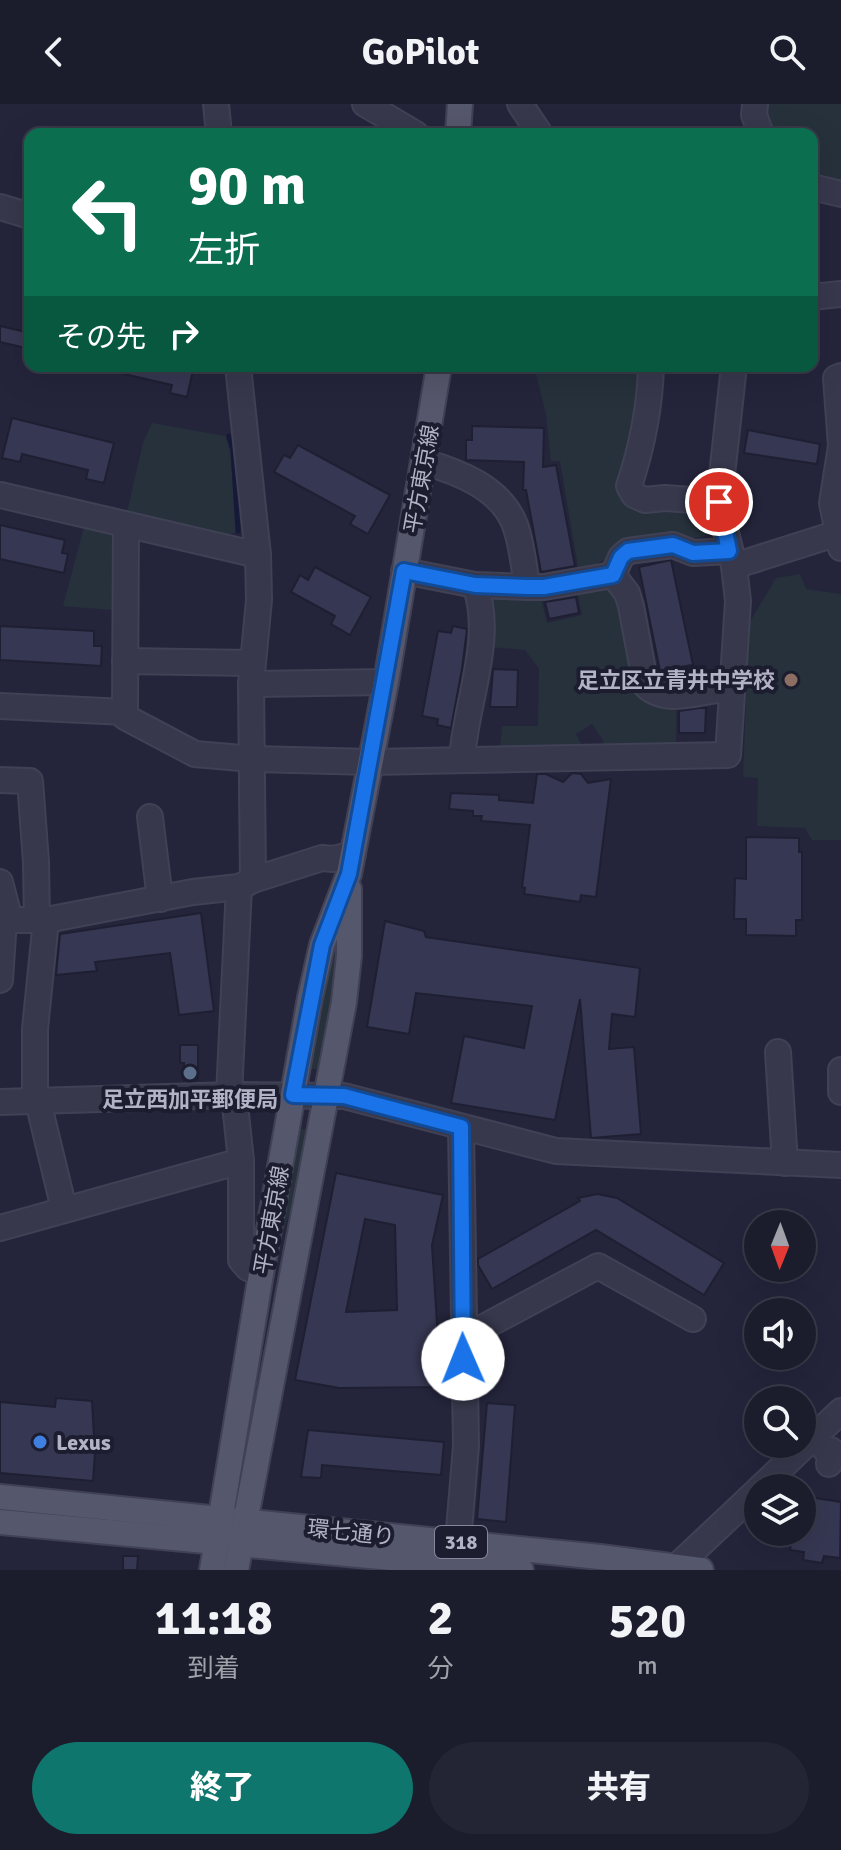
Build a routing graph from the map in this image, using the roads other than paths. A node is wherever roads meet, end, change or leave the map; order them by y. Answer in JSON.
{"nodes":[{"id":1,"x":216,"y":104,"type":"edge"},
{"id":2,"x":365,"y":104,"type":"edge"},
{"id":3,"x":460,"y":104,"type":"edge"},
{"id":4,"x":520,"y":104,"type":"edge"},
{"id":5,"x":755,"y":104,"type":"edge"},
{"id":6,"x":218,"y":128,"type":"edge"},
{"id":7,"x":406,"y":128,"type":"edge"},
{"id":8,"x":458,"y":128,"type":"edge"},
{"id":9,"x":536,"y":128,"type":"edge"},
{"id":10,"x":759,"y":128,"type":"edge"},
{"id":11,"x":818,"y":188,"type":"edge"},
{"id":12,"x":841,"y":194,"type":"edge"},
{"id":13,"x":0,"y":207,"type":"edge"},
{"id":14,"x":24,"y":214,"type":"edge"},
{"id":15,"x":841,"y":294,"type":"edge"},
{"id":16,"x":818,"y":296,"type":"edge"},
{"id":17,"x":239,"y":372,"type":"edge"},
{"id":18,"x":438,"y":372,"type":"edge"},
{"id":19,"x":650,"y":372,"type":"edge"},
{"id":20,"x":733,"y":372,"type":"edge"},
{"id":21,"x":841,"y":376,"type":"edge"},
{"id":22,"x":424,"y":462,"type":"junction"},
{"id":23,"x":0,"y":495,"type":"edge"},
{"id":24,"x":719,"y":502,"type":"junction"},
{"id":25,"x":126,"y":525,"type":"junction"},
{"id":26,"x":839,"y":532,"type":"edge"},
{"id":27,"x":258,"y":555,"type":"junction"},
{"id":28,"x":731,"y":559,"type":"junction"},
{"id":29,"x":404,"y":571,"type":"junction"},
{"id":30,"x":613,"y":575,"type":"junction"},
{"id":31,"x":475,"y":585,"type":"junction"},
{"id":32,"x":527,"y":587,"type":"junction"},
{"id":33,"x":125,"y":661,"type":"junction"},
{"id":34,"x":251,"y":674,"type":"junction"},
{"id":35,"x":386,"y":682,"type":"junction"},
{"id":36,"x":732,"y":689,"type":"junction"},
{"id":37,"x":0,"y":706,"type":"edge"},
{"id":38,"x":125,"y":712,"type":"junction"},
{"id":39,"x":253,"y":759,"type":"junction"},
{"id":40,"x":462,"y":760,"type":"junction"},
{"id":41,"x":371,"y":762,"type":"junction"},
{"id":42,"x":0,"y":780,"type":"edge"},
{"id":43,"x":150,"y":817,"type":"dead end"},
{"id":44,"x":351,"y":864,"type":"junction"},
{"id":45,"x":0,"y":882,"type":"edge"},
{"id":46,"x":246,"y":884,"type":"junction"},
{"id":47,"x":160,"y":899,"type":"junction"},
{"id":48,"x":5,"y":920,"type":"edge"},
{"id":49,"x":41,"y":920,"type":"junction"},
{"id":50,"x":0,"y":980,"type":"edge"},
{"id":51,"x":778,"y":1052,"type":"dead end"},
{"id":52,"x":841,"y":1070,"type":"edge"},
{"id":53,"x":841,"y":1092,"type":"edge"},
{"id":54,"x":327,"y":1094,"type":"junction"},
{"id":55,"x":232,"y":1095,"type":"junction"},
{"id":56,"x":293,"y":1095,"type":"junction"},
{"id":57,"x":38,"y":1101,"type":"junction"},
{"id":58,"x":0,"y":1102,"type":"edge"},
{"id":59,"x":461,"y":1127,"type":"junction"},
{"id":60,"x":241,"y":1161,"type":"junction"},
{"id":61,"x":785,"y":1163,"type":"junction"},
{"id":62,"x":841,"y":1165,"type":"edge"},
{"id":63,"x":64,"y":1209,"type":"junction"},
{"id":64,"x":0,"y":1228,"type":"edge"},
{"id":65,"x":261,"y":1274,"type":"junction"},
{"id":66,"x":693,"y":1319,"type":"dead end"},
{"id":67,"x":462,"y":1330,"type":"junction"},
{"id":68,"x":841,"y":1411,"type":"edge"},
{"id":69,"x":816,"y":1435,"type":"edge"},
{"id":70,"x":816,"y":1441,"type":"edge"},
{"id":71,"x":792,"y":1458,"type":"edge"},
{"id":72,"x":829,"y":1464,"type":"dead end"},
{"id":73,"x":775,"y":1474,"type":"edge"},
{"id":74,"x":0,"y":1497,"type":"edge"},
{"id":75,"x":744,"y":1505,"type":"edge"},
{"id":76,"x":0,"y":1522,"type":"edge"},
{"id":77,"x":230,"y":1531,"type":"junction"},
{"id":78,"x":458,"y":1542,"type":"junction"},
{"id":79,"x":684,"y":1569,"type":"edge"},
{"id":80,"x":212,"y":1570,"type":"edge"},
{"id":81,"x":236,"y":1570,"type":"edge"},
{"id":82,"x":521,"y":1570,"type":"edge"}],
"edges":[{"from":1,"to":6,"type":"street"},
{"from":2,"to":7,"type":"street"},
{"from":3,"to":8,"type":"main road"},
{"from":4,"to":9,"type":"street"},
{"from":5,"to":10,"type":"street"},
{"from":11,"to":12,"type":"street"},
{"from":13,"to":14,"type":"street"},
{"from":15,"to":16,"type":"street"},
{"from":17,"to":27,"type":"street"},
{"from":18,"to":22,"type":"main road","name":"平方東京線"},
{"from":19,"to":24,"type":"street"},
{"from":20,"to":24,"type":"street"},
{"from":21,"to":26,"type":"street"},
{"from":22,"to":29,"type":"main road","name":"平方東京線"},
{"from":22,"to":32,"type":"street"},
{"from":23,"to":25,"type":"street"},
{"from":24,"to":28,"type":"street"},
{"from":25,"to":27,"type":"street"},
{"from":25,"to":33,"type":"street"},
{"from":26,"to":28,"type":"street"},
{"from":27,"to":34,"type":"street"},
{"from":28,"to":30,"type":"street"},
{"from":28,"to":36,"type":"street"},
{"from":29,"to":31,"type":"street"},
{"from":29,"to":35,"type":"main road","name":"平方東京線"},
{"from":30,"to":32,"type":"street"},
{"from":30,"to":36,"type":"street"},
{"from":31,"to":32,"type":"street"},
{"from":31,"to":40,"type":"street"},
{"from":33,"to":34,"type":"street"},
{"from":33,"to":38,"type":"street"},
{"from":34,"to":35,"type":"street"},
{"from":34,"to":39,"type":"street"},
{"from":35,"to":41,"type":"main road","name":"平方東京線"},
{"from":36,"to":40,"type":"street"},
{"from":37,"to":38,"type":"street"},
{"from":38,"to":39,"type":"street"},
{"from":39,"to":41,"type":"street"},
{"from":39,"to":46,"type":"street"},
{"from":40,"to":41,"type":"street"},
{"from":41,"to":44,"type":"main road","name":"平方東京線"},
{"from":42,"to":49,"type":"street"},
{"from":43,"to":47,"type":"street"},
{"from":44,"to":46,"type":"street"},
{"from":44,"to":54,"type":"main road","name":"平方東京線"},
{"from":44,"to":56,"type":"main road","name":"平方東京線"},
{"from":45,"to":48,"type":"street"},
{"from":46,"to":47,"type":"street"},
{"from":46,"to":55,"type":"street"},
{"from":47,"to":49,"type":"street"},
{"from":48,"to":49,"type":"street"},
{"from":48,"to":50,"type":"street"},
{"from":49,"to":57,"type":"street"},
{"from":51,"to":61,"type":"street"},
{"from":52,"to":53,"type":"street"},
{"from":54,"to":56,"type":"street"},
{"from":54,"to":59,"type":"street"},
{"from":54,"to":77,"type":"main road","name":"平方東京線"},
{"from":55,"to":56,"type":"street"},
{"from":55,"to":57,"type":"street"},
{"from":55,"to":60,"type":"street"},
{"from":56,"to":65,"type":"main road","name":"平方東京線"},
{"from":57,"to":58,"type":"street"},
{"from":57,"to":63,"type":"street"},
{"from":59,"to":61,"type":"street"},
{"from":59,"to":67,"type":"street"},
{"from":60,"to":63,"type":"street"},
{"from":60,"to":65,"type":"street"},
{"from":61,"to":62,"type":"street"},
{"from":63,"to":64,"type":"street"},
{"from":65,"to":77,"type":"main road","name":"平方東京線"},
{"from":66,"to":67,"type":"street"},
{"from":67,"to":78,"type":"street"},
{"from":68,"to":69,"type":"street"},
{"from":70,"to":72,"type":"street"},
{"from":71,"to":73,"type":"street"},
{"from":74,"to":77,"type":"main road","name":"環七通り","number":"318"},
{"from":75,"to":79,"type":"street"},
{"from":76,"to":77,"type":"main road","name":"環七通り","number":"318"},
{"from":77,"to":78,"type":"main road","name":"環七通り","number":"318"},
{"from":77,"to":80,"type":"main road","name":"平方東京線"},
{"from":77,"to":81,"type":"main road","name":"平方東京線"},
{"from":77,"to":82,"type":"main road","name":"環七通り","number":"318"},
{"from":78,"to":79,"type":"main road","name":"環七通り","number":"318"}]}
